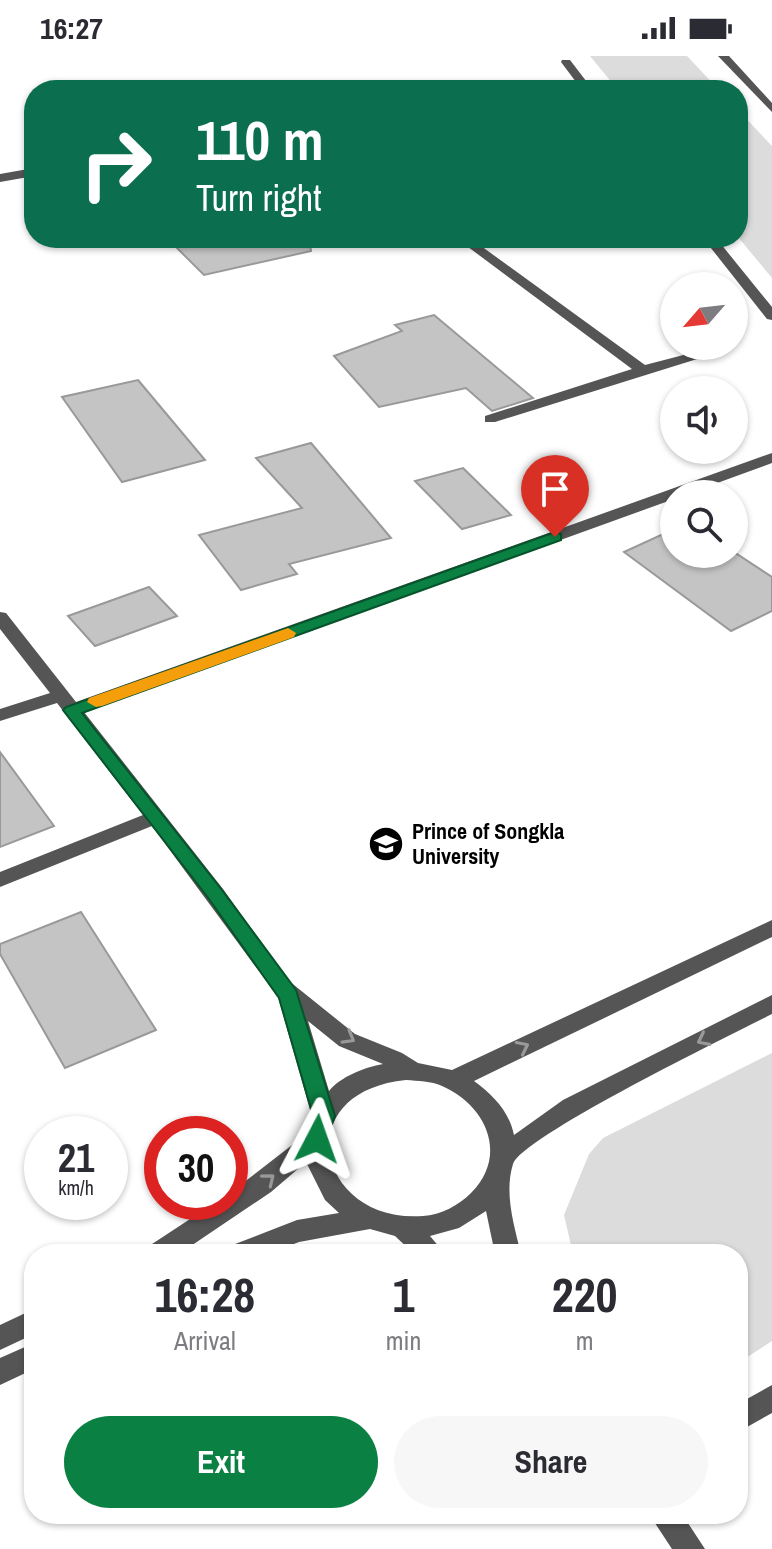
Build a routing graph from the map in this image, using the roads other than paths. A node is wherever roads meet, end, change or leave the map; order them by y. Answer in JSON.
{"nodes":[{"id":1,"x":723,"y":56,"type":"edge"},
{"id":2,"x":566,"y":62,"type":"dead end"},
{"id":3,"x":580,"y":80,"type":"edge"},
{"id":4,"x":745,"y":80,"type":"edge"},
{"id":5,"x":748,"y":83,"type":"edge"},
{"id":6,"x":772,"y":109,"type":"edge"},
{"id":7,"x":24,"y":174,"type":"edge"},
{"id":8,"x":0,"y":178,"type":"edge"},
{"id":9,"x":476,"y":248,"type":"edge"},
{"id":10,"x":717,"y":248,"type":"edge"},
{"id":11,"x":772,"y":316,"type":"edge"},
{"id":12,"x":681,"y":360,"type":"edge"},
{"id":13,"x":643,"y":370,"type":"junction"},
{"id":14,"x":490,"y":419,"type":"dead end"},
{"id":15,"x":772,"y":458,"type":"edge"},
{"id":16,"x":0,"y":617,"type":"edge"},
{"id":17,"x":66,"y":703,"type":"junction"},
{"id":18,"x":0,"y":715,"type":"edge"},
{"id":19,"x":154,"y":818,"type":"junction"},
{"id":20,"x":0,"y":880,"type":"edge"},
{"id":21,"x":772,"y":928,"type":"edge"},
{"id":22,"x":289,"y":995,"type":"junction"},
{"id":23,"x":772,"y":1004,"type":"edge"},
{"id":24,"x":414,"y":1072,"type":"junction"},
{"id":25,"x":452,"y":1081,"type":"junction"},
{"id":26,"x":320,"y":1128,"type":"junction"},
{"id":27,"x":505,"y":1154,"type":"junction"},
{"id":28,"x":499,"y":1180,"type":"junction"},
{"id":29,"x":369,"y":1219,"type":"junction"},
{"id":30,"x":402,"y":1227,"type":"junction"},
{"id":31,"x":173,"y":1244,"type":"edge"},
{"id":32,"x":264,"y":1244,"type":"edge"},
{"id":33,"x":421,"y":1244,"type":"edge"},
{"id":34,"x":506,"y":1244,"type":"edge"},
{"id":35,"x":24,"y":1326,"type":"edge"},
{"id":36,"x":0,"y":1338,"type":"edge"},
{"id":37,"x":24,"y":1360,"type":"edge"},
{"id":38,"x":0,"y":1372,"type":"edge"},
{"id":39,"x":772,"y":1398,"type":"edge"},
{"id":40,"x":748,"y":1413,"type":"edge"},
{"id":41,"x":671,"y":1524,"type":"edge"},
{"id":42,"x":690,"y":1549,"type":"edge"}],
"edges":[{"from":1,"to":4,"type":"street"},
{"from":2,"to":3,"type":"street"},
{"from":5,"to":6,"type":"street"},
{"from":7,"to":8,"type":"street"},
{"from":9,"to":13,"type":"street"},
{"from":10,"to":11,"type":"street"},
{"from":12,"to":13,"type":"street"},
{"from":13,"to":14,"type":"street"},
{"from":15,"to":17,"type":"street"},
{"from":16,"to":17,"type":"street"},
{"from":17,"to":18,"type":"street"},
{"from":17,"to":19,"type":"street"},
{"from":19,"to":20,"type":"street"},
{"from":19,"to":22,"type":"street"},
{"from":25,"to":21,"type":"street","one_way":true},
{"from":22,"to":24,"type":"street","one_way":true},
{"from":22,"to":26,"type":"street"},
{"from":23,"to":27,"type":"street","one_way":true},
{"from":24,"to":25,"type":"street"},
{"from":24,"to":26,"type":"street"},
{"from":25,"to":27,"type":"street"},
{"from":26,"to":29,"type":"street"},
{"from":31,"to":26,"type":"street","one_way":true},
{"from":27,"to":28,"type":"street"},
{"from":28,"to":30,"type":"street"},
{"from":28,"to":34,"type":"street"},
{"from":29,"to":30,"type":"street"},
{"from":29,"to":32,"type":"street"},
{"from":30,"to":33,"type":"street"},
{"from":35,"to":36,"type":"street"},
{"from":37,"to":38,"type":"street"},
{"from":39,"to":40,"type":"street"},
{"from":41,"to":42,"type":"street"}]}
